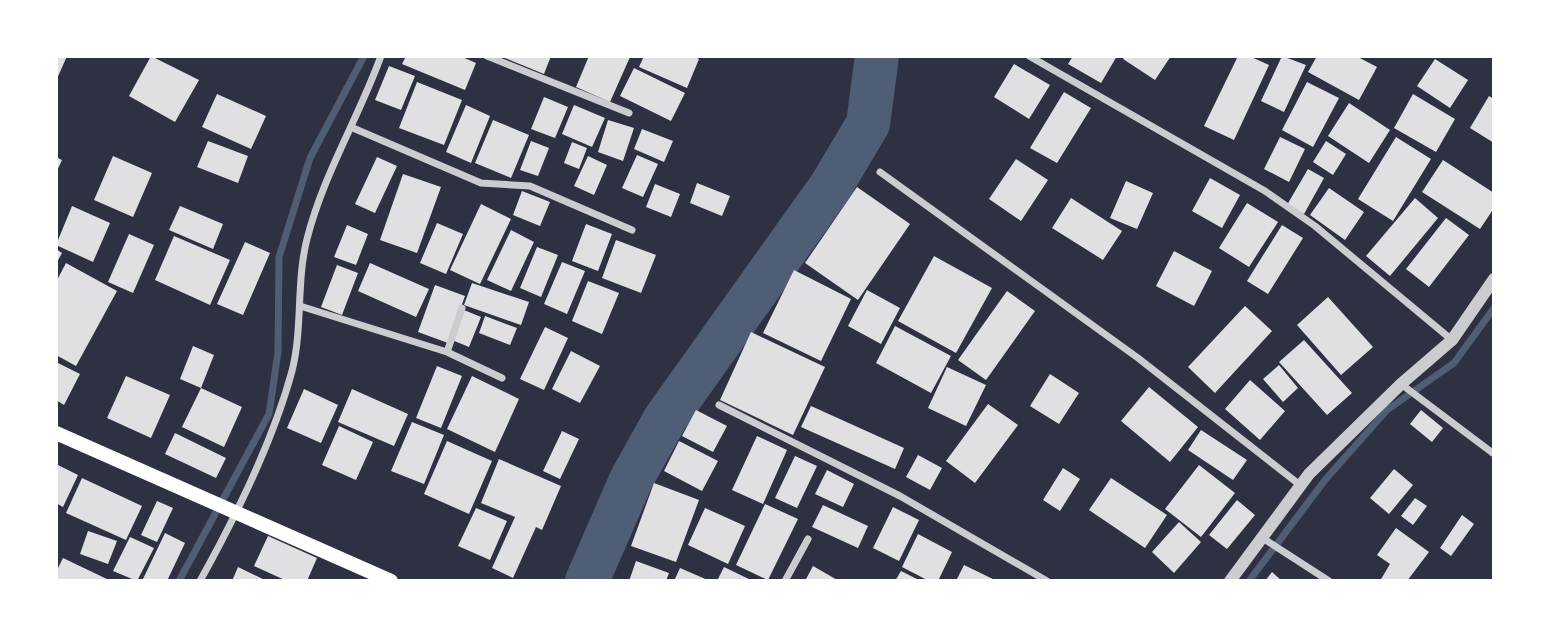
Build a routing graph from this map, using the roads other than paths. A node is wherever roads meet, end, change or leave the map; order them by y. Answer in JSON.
{"nodes":[{"id":1,"x":381,"y":56,"type":"edge"},
{"id":2,"x":487,"y":56,"type":"edge"},
{"id":3,"x":1029,"y":56,"type":"edge"},
{"id":4,"x":629,"y":113,"type":"dead end"},
{"id":5,"x":353,"y":128,"type":"junction"},
{"id":6,"x":880,"y":172,"type":"dead end"},
{"id":7,"x":632,"y":230,"type":"dead end"},
{"id":8,"x":1494,"y":279,"type":"edge"},
{"id":9,"x":300,"y":306,"type":"junction"},
{"id":10,"x":462,"y":308,"type":"dead end"},
{"id":11,"x":1452,"y":341,"type":"junction"},
{"id":12,"x":447,"y":352,"type":"junction"},
{"id":13,"x":502,"y":378,"type":"dead end"},
{"id":14,"x":1403,"y":386,"type":"junction"},
{"id":15,"x":719,"y":405,"type":"dead end"},
{"id":16,"x":56,"y":433,"type":"edge"},
{"id":17,"x":1494,"y":454,"type":"edge"},
{"id":18,"x":1300,"y":485,"type":"junction"},
{"id":19,"x":232,"y":512,"type":"junction"},
{"id":20,"x":808,"y":539,"type":"dead end"},
{"id":21,"x":1264,"y":539,"type":"junction"},
{"id":22,"x":200,"y":581,"type":"edge"},
{"id":23,"x":391,"y":581,"type":"edge"},
{"id":24,"x":785,"y":581,"type":"edge"},
{"id":25,"x":1047,"y":581,"type":"edge"},
{"id":26,"x":1230,"y":581,"type":"edge"},
{"id":27,"x":1329,"y":581,"type":"edge"}],
"edges":[{"from":1,"to":5,"type":"street"},
{"from":2,"to":4,"type":"street"},
{"from":3,"to":11,"type":"street"},
{"from":5,"to":7,"type":"street"},
{"from":5,"to":9,"type":"street"},
{"from":6,"to":18,"type":"street"},
{"from":8,"to":11,"type":"street"},
{"from":9,"to":12,"type":"street"},
{"from":9,"to":19,"type":"street"},
{"from":10,"to":12,"type":"street"},
{"from":11,"to":14,"type":"street"},
{"from":12,"to":13,"type":"street"},
{"from":14,"to":17,"type":"street"},
{"from":14,"to":18,"type":"street"},
{"from":15,"to":25,"type":"street"},
{"from":16,"to":19,"type":"main road"},
{"from":18,"to":21,"type":"street"},
{"from":19,"to":22,"type":"street"},
{"from":19,"to":23,"type":"main road"},
{"from":20,"to":24,"type":"street"},
{"from":21,"to":26,"type":"street"},
{"from":21,"to":27,"type":"street"}]}
